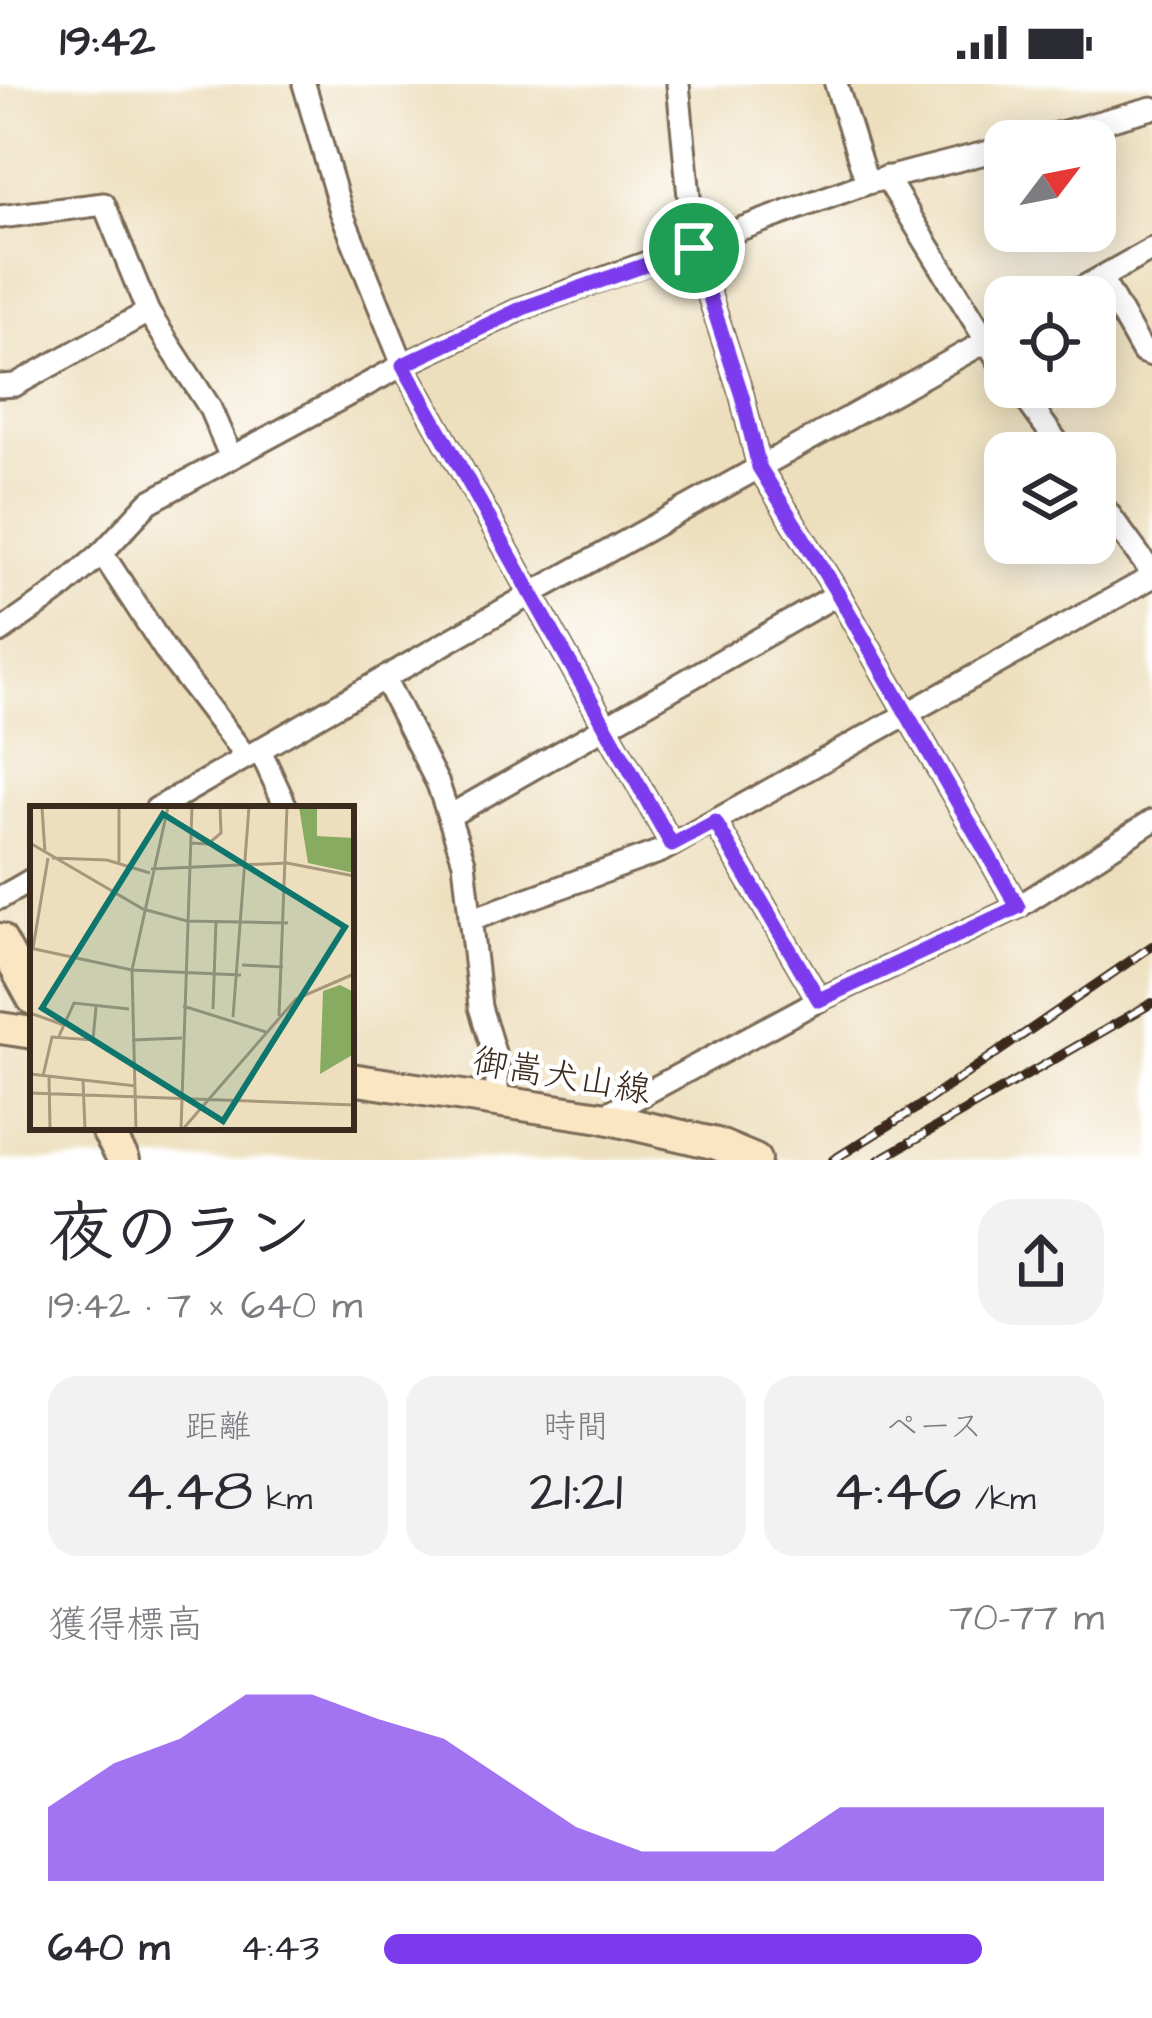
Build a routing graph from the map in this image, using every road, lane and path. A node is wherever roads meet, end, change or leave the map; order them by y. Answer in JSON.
{"nodes":[{"id":1,"x":304,"y":84,"type":"edge"},
{"id":2,"x":678,"y":84,"type":"edge"},
{"id":3,"x":836,"y":84,"type":"edge"},
{"id":4,"x":1152,"y":108,"type":"edge"},
{"id":5,"x":1108,"y":120,"type":"edge"},
{"id":6,"x":984,"y":153,"type":"edge"},
{"id":7,"x":877,"y":180,"type":"junction"},
{"id":8,"x":0,"y":217,"type":"edge"},
{"id":9,"x":694,"y":248,"type":"junction"},
{"id":10,"x":1152,"y":249,"type":"edge"},
{"id":11,"x":1105,"y":276,"type":"edge"},
{"id":12,"x":1116,"y":304,"type":"edge"},
{"id":13,"x":148,"y":312,"type":"junction"},
{"id":14,"x":984,"y":342,"type":"joint"},
{"id":15,"x":1152,"y":355,"type":"edge"},
{"id":16,"x":403,"y":365,"type":"junction"},
{"id":17,"x":0,"y":386,"type":"edge"},
{"id":18,"x":230,"y":455,"type":"junction"},
{"id":19,"x":759,"y":467,"type":"junction"},
{"id":20,"x":1116,"y":524,"type":"edge"},
{"id":21,"x":102,"y":553,"type":"junction"},
{"id":22,"x":1152,"y":575,"type":"edge"},
{"id":23,"x":532,"y":593,"type":"junction"},
{"id":24,"x":838,"y":594,"type":"junction"},
{"id":25,"x":0,"y":632,"type":"edge"},
{"id":26,"x":384,"y":678,"type":"junction"},
{"id":27,"x":906,"y":713,"type":"junction"},
{"id":28,"x":606,"y":727,"type":"junction"},
{"id":29,"x":253,"y":753,"type":"junction"},
{"id":30,"x":161,"y":806,"type":"edge"},
{"id":31,"x":285,"y":806,"type":"edge"},
{"id":32,"x":451,"y":814,"type":"junction"},
{"id":33,"x":1152,"y":821,"type":"edge"},
{"id":34,"x":715,"y":822,"type":"junction"},
{"id":35,"x":672,"y":845,"type":"junction"},
{"id":36,"x":30,"y":882,"type":"edge"},
{"id":37,"x":0,"y":898,"type":"edge"},
{"id":38,"x":1018,"y":907,"type":"junction"},
{"id":39,"x":470,"y":920,"type":"junction"},
{"id":40,"x":0,"y":939,"type":"edge"},
{"id":41,"x":30,"y":994,"type":"edge"},
{"id":42,"x":819,"y":1000,"type":"junction"},
{"id":43,"x":0,"y":1028,"type":"edge"},
{"id":44,"x":30,"y":1033,"type":"edge"},
{"id":45,"x":354,"y":1079,"type":"edge"},
{"id":46,"x":497,"y":1101,"type":"junction"},
{"id":47,"x":601,"y":1117,"type":"junction"},
{"id":48,"x":107,"y":1130,"type":"edge"},
{"id":49,"x":124,"y":1160,"type":"edge"},
{"id":50,"x":755,"y":1160,"type":"edge"}],
"edges":[{"from":1,"to":16,"type":"street"},
{"from":2,"to":9,"type":"street"},
{"from":3,"to":7,"type":"street"},
{"from":4,"to":5,"type":"street"},
{"from":6,"to":7,"type":"street"},
{"from":7,"to":9,"type":"street"},
{"from":7,"to":14,"type":"street"},
{"from":8,"to":13,"type":"street"},
{"from":9,"to":16,"type":"street"},
{"from":9,"to":19,"type":"street"},
{"from":10,"to":11,"type":"street"},
{"from":12,"to":15,"type":"street"},
{"from":13,"to":17,"type":"street"},
{"from":13,"to":18,"type":"street"},
{"from":14,"to":19,"type":"street"},
{"from":16,"to":18,"type":"street"},
{"from":16,"to":23,"type":"street"},
{"from":18,"to":21,"type":"street"},
{"from":19,"to":23,"type":"street"},
{"from":19,"to":24,"type":"street"},
{"from":20,"to":22,"type":"street"},
{"from":21,"to":25,"type":"street"},
{"from":21,"to":29,"type":"street"},
{"from":22,"to":27,"type":"street"},
{"from":23,"to":26,"type":"street"},
{"from":23,"to":28,"type":"street"},
{"from":24,"to":27,"type":"street"},
{"from":24,"to":28,"type":"street"},
{"from":26,"to":29,"type":"street"},
{"from":26,"to":32,"type":"street"},
{"from":27,"to":34,"type":"street"},
{"from":27,"to":38,"type":"street"},
{"from":28,"to":32,"type":"street"},
{"from":28,"to":35,"type":"street"},
{"from":29,"to":30,"type":"street"},
{"from":29,"to":31,"type":"street"},
{"from":32,"to":39,"type":"street"},
{"from":33,"to":38,"type":"street"},
{"from":34,"to":35,"type":"street"},
{"from":34,"to":42,"type":"street"},
{"from":35,"to":39,"type":"street"},
{"from":36,"to":37,"type":"street"},
{"from":38,"to":42,"type":"street"},
{"from":39,"to":46,"type":"street"},
{"from":40,"to":41,"type":"main road"},
{"from":42,"to":47,"type":"street"},
{"from":43,"to":44,"type":"main road"},
{"from":45,"to":46,"type":"main road","name":"御嵩犬山線"},
{"from":46,"to":47,"type":"main road","name":"御嵩犬山線"},
{"from":47,"to":50,"type":"main road","name":"御嵩犬山線"},
{"from":48,"to":49,"type":"main road"}]}
